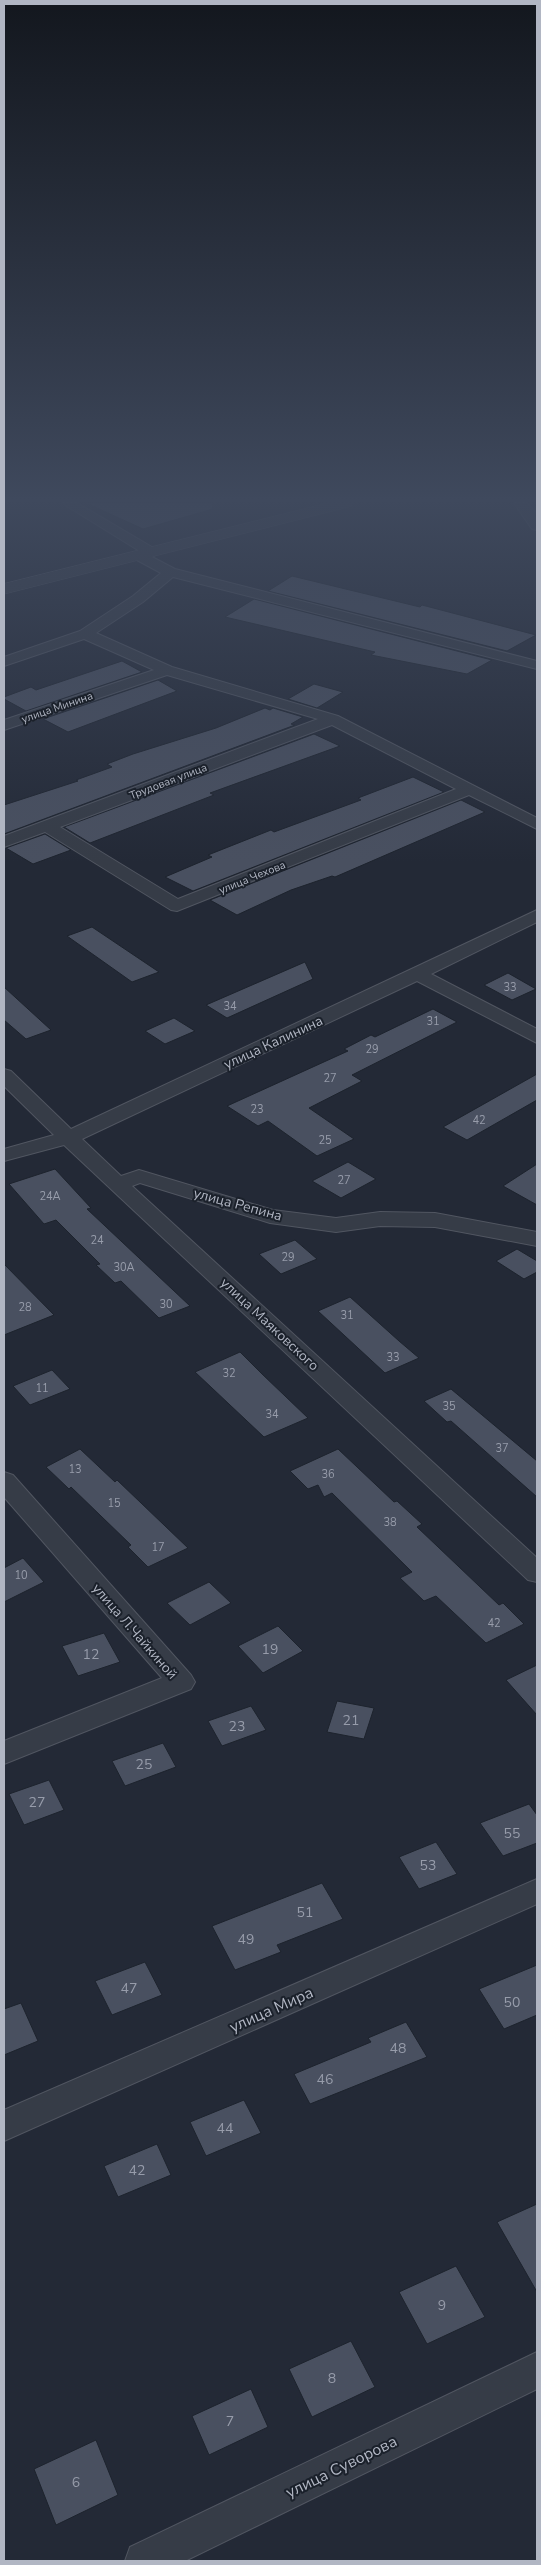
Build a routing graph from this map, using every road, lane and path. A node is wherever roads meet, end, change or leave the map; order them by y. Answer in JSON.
{"nodes":[{"id":1,"x":102,"y":623,"type":"edge"},
{"id":2,"x":370,"y":623,"type":"edge"},
{"id":3,"x":85,"y":634,"type":"junction"},
{"id":4,"x":4,"y":662,"type":"edge"},
{"id":5,"x":537,"y":665,"type":"edge"},
{"id":6,"x":167,"y":670,"type":"junction"},
{"id":7,"x":333,"y":719,"type":"junction"},
{"id":8,"x":4,"y":725,"type":"edge"},
{"id":9,"x":468,"y":790,"type":"junction"},
{"id":10,"x":537,"y":824,"type":"edge"},
{"id":11,"x":47,"y":826,"type":"junction"},
{"id":12,"x":4,"y":842,"type":"edge"},
{"id":13,"x":537,"y":915,"type":"edge"},
{"id":14,"x":417,"y":974,"type":"junction"},
{"id":15,"x":537,"y":1037,"type":"edge"},
{"id":16,"x":4,"y":1075,"type":"edge"},
{"id":17,"x":68,"y":1138,"type":"junction"},
{"id":18,"x":4,"y":1155,"type":"edge"},
{"id":19,"x":119,"y":1184,"type":"junction"},
{"id":20,"x":537,"y":1239,"type":"edge"},
{"id":21,"x":4,"y":1481,"type":"edge"},
{"id":22,"x":537,"y":1573,"type":"edge"},
{"id":23,"x":4,"y":1754,"type":"edge"},
{"id":24,"x":537,"y":1891,"type":"edge"},
{"id":25,"x":4,"y":2126,"type":"edge"},
{"id":26,"x":537,"y":2370,"type":"edge"},
{"id":27,"x":144,"y":2561,"type":"edge"}],
"edges":[{"from":1,"to":3,"type":"street"},
{"from":2,"to":5,"type":"street"},
{"from":3,"to":4,"type":"street"},
{"from":3,"to":6,"type":"street"},
{"from":6,"to":7,"type":"street"},
{"from":6,"to":8,"type":"street","name":"улица Минина"},
{"from":7,"to":9,"type":"street"},
{"from":7,"to":11,"type":"street","name":"Трудовая улица"},
{"from":9,"to":10,"type":"street"},
{"from":9,"to":11,"type":"street","name":"улица Чехова"},
{"from":11,"to":12,"type":"street","name":"Трудовая улица"},
{"from":13,"to":14,"type":"street","name":"улица Калинина"},
{"from":14,"to":15,"type":"street"},
{"from":14,"to":17,"type":"street","name":"улица Калинина"},
{"from":16,"to":17,"type":"street","name":"улица Маяковского"},
{"from":17,"to":18,"type":"street","name":"улица Калинина"},
{"from":17,"to":19,"type":"street","name":"улица Маяковского"},
{"from":19,"to":20,"type":"street","name":"улица Репина"},
{"from":19,"to":22,"type":"street","name":"улица Маяковского"},
{"from":21,"to":23,"type":"street","name":"улица Л.Чайкиной"},
{"from":24,"to":25,"type":"street","name":"улица Мира"},
{"from":26,"to":27,"type":"street","name":"улица Суворова"}]}
